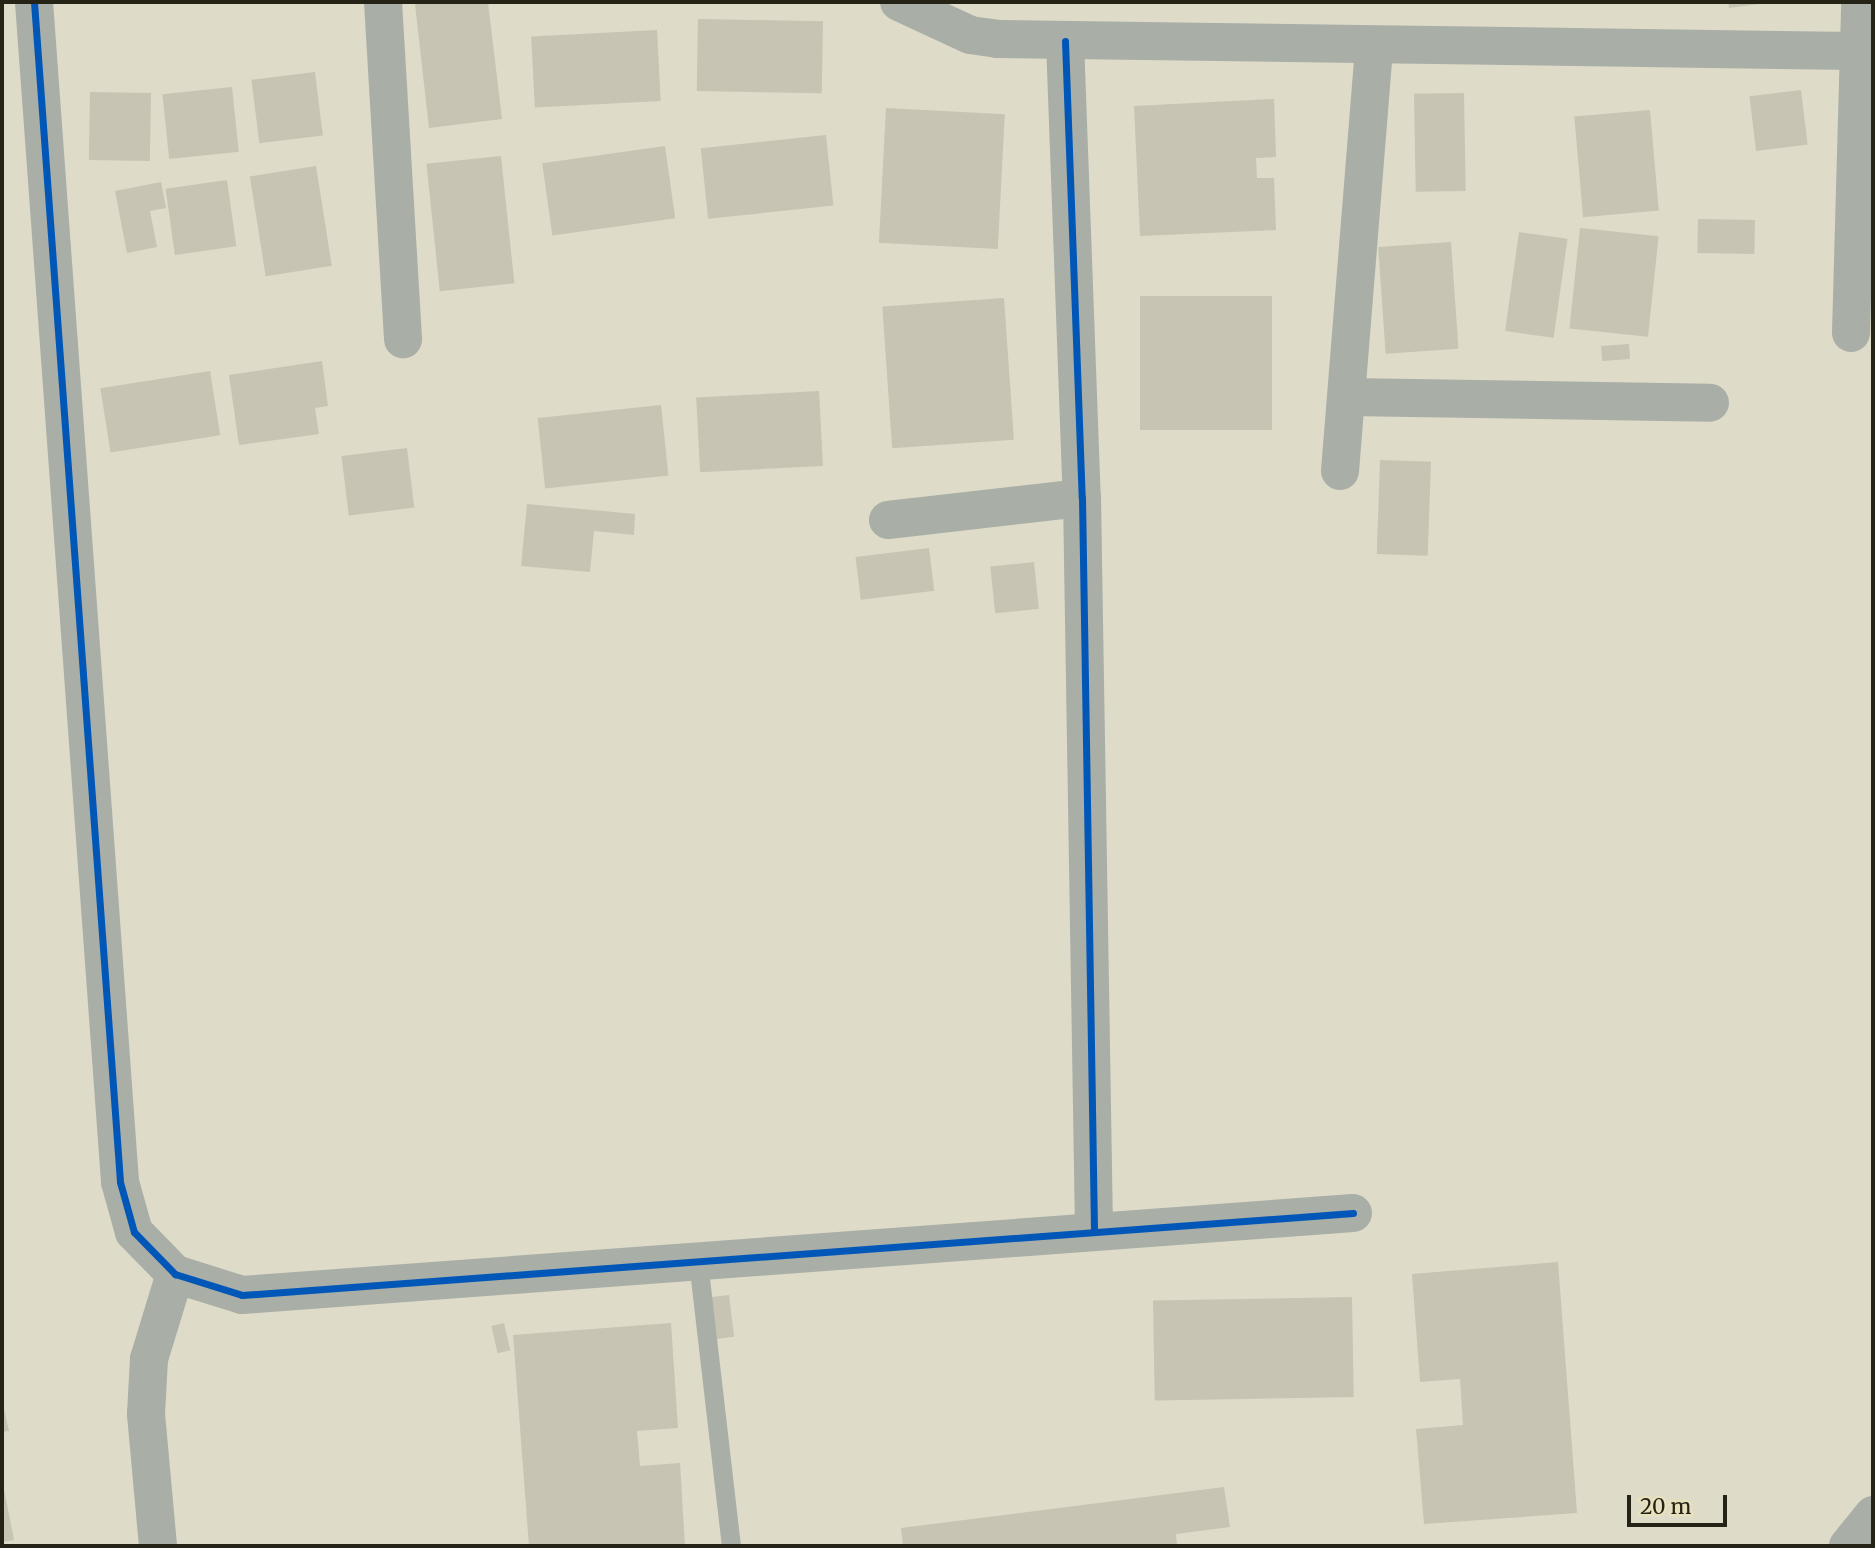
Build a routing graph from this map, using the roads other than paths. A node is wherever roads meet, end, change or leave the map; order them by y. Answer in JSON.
{"nodes":[{"id":1,"x":34,"y":2,"type":"edge"},
{"id":2,"x":383,"y":2,"type":"edge"},
{"id":3,"x":899,"y":2,"type":"edge"},
{"id":4,"x":1860,"y":2,"type":"edge"},
{"id":5,"x":1065,"y":41,"type":"junction"},
{"id":6,"x":1374,"y":45,"type":"junction"},
{"id":7,"x":1858,"y":51,"type":"junction"},
{"id":8,"x":1851,"y":333,"type":"dead end"},
{"id":9,"x":402,"y":338,"type":"dead end"},
{"id":10,"x":1347,"y":397,"type":"junction"},
{"id":11,"x":1710,"y":403,"type":"dead end"},
{"id":12,"x":1340,"y":471,"type":"dead end"},
{"id":13,"x":1082,"y":498,"type":"junction"},
{"id":14,"x":888,"y":520,"type":"dead end"},
{"id":15,"x":1353,"y":1213,"type":"dead end"},
{"id":16,"x":1094,"y":1232,"type":"junction"},
{"id":17,"x":698,"y":1261,"type":"junction"},
{"id":18,"x":175,"y":1274,"type":"junction"},
{"id":19,"x":1873,"y":1515,"type":"edge"},
{"id":20,"x":158,"y":1546,"type":"edge"},
{"id":21,"x":731,"y":1546,"type":"edge"},
{"id":22,"x":1848,"y":1546,"type":"edge"}],
"edges":[{"from":1,"to":18,"type":"street"},
{"from":2,"to":9,"type":"street"},
{"from":3,"to":5,"type":"street"},
{"from":4,"to":7,"type":"street"},
{"from":5,"to":6,"type":"street"},
{"from":5,"to":13,"type":"street"},
{"from":6,"to":7,"type":"street"},
{"from":6,"to":10,"type":"street"},
{"from":7,"to":8,"type":"street"},
{"from":10,"to":11,"type":"street"},
{"from":10,"to":12,"type":"street"},
{"from":13,"to":14,"type":"street"},
{"from":13,"to":16,"type":"street"},
{"from":15,"to":16,"type":"street"},
{"from":16,"to":17,"type":"street"},
{"from":17,"to":18,"type":"street"},
{"from":17,"to":21,"type":"lane"},
{"from":18,"to":20,"type":"street"},
{"from":19,"to":22,"type":"street"}]}
